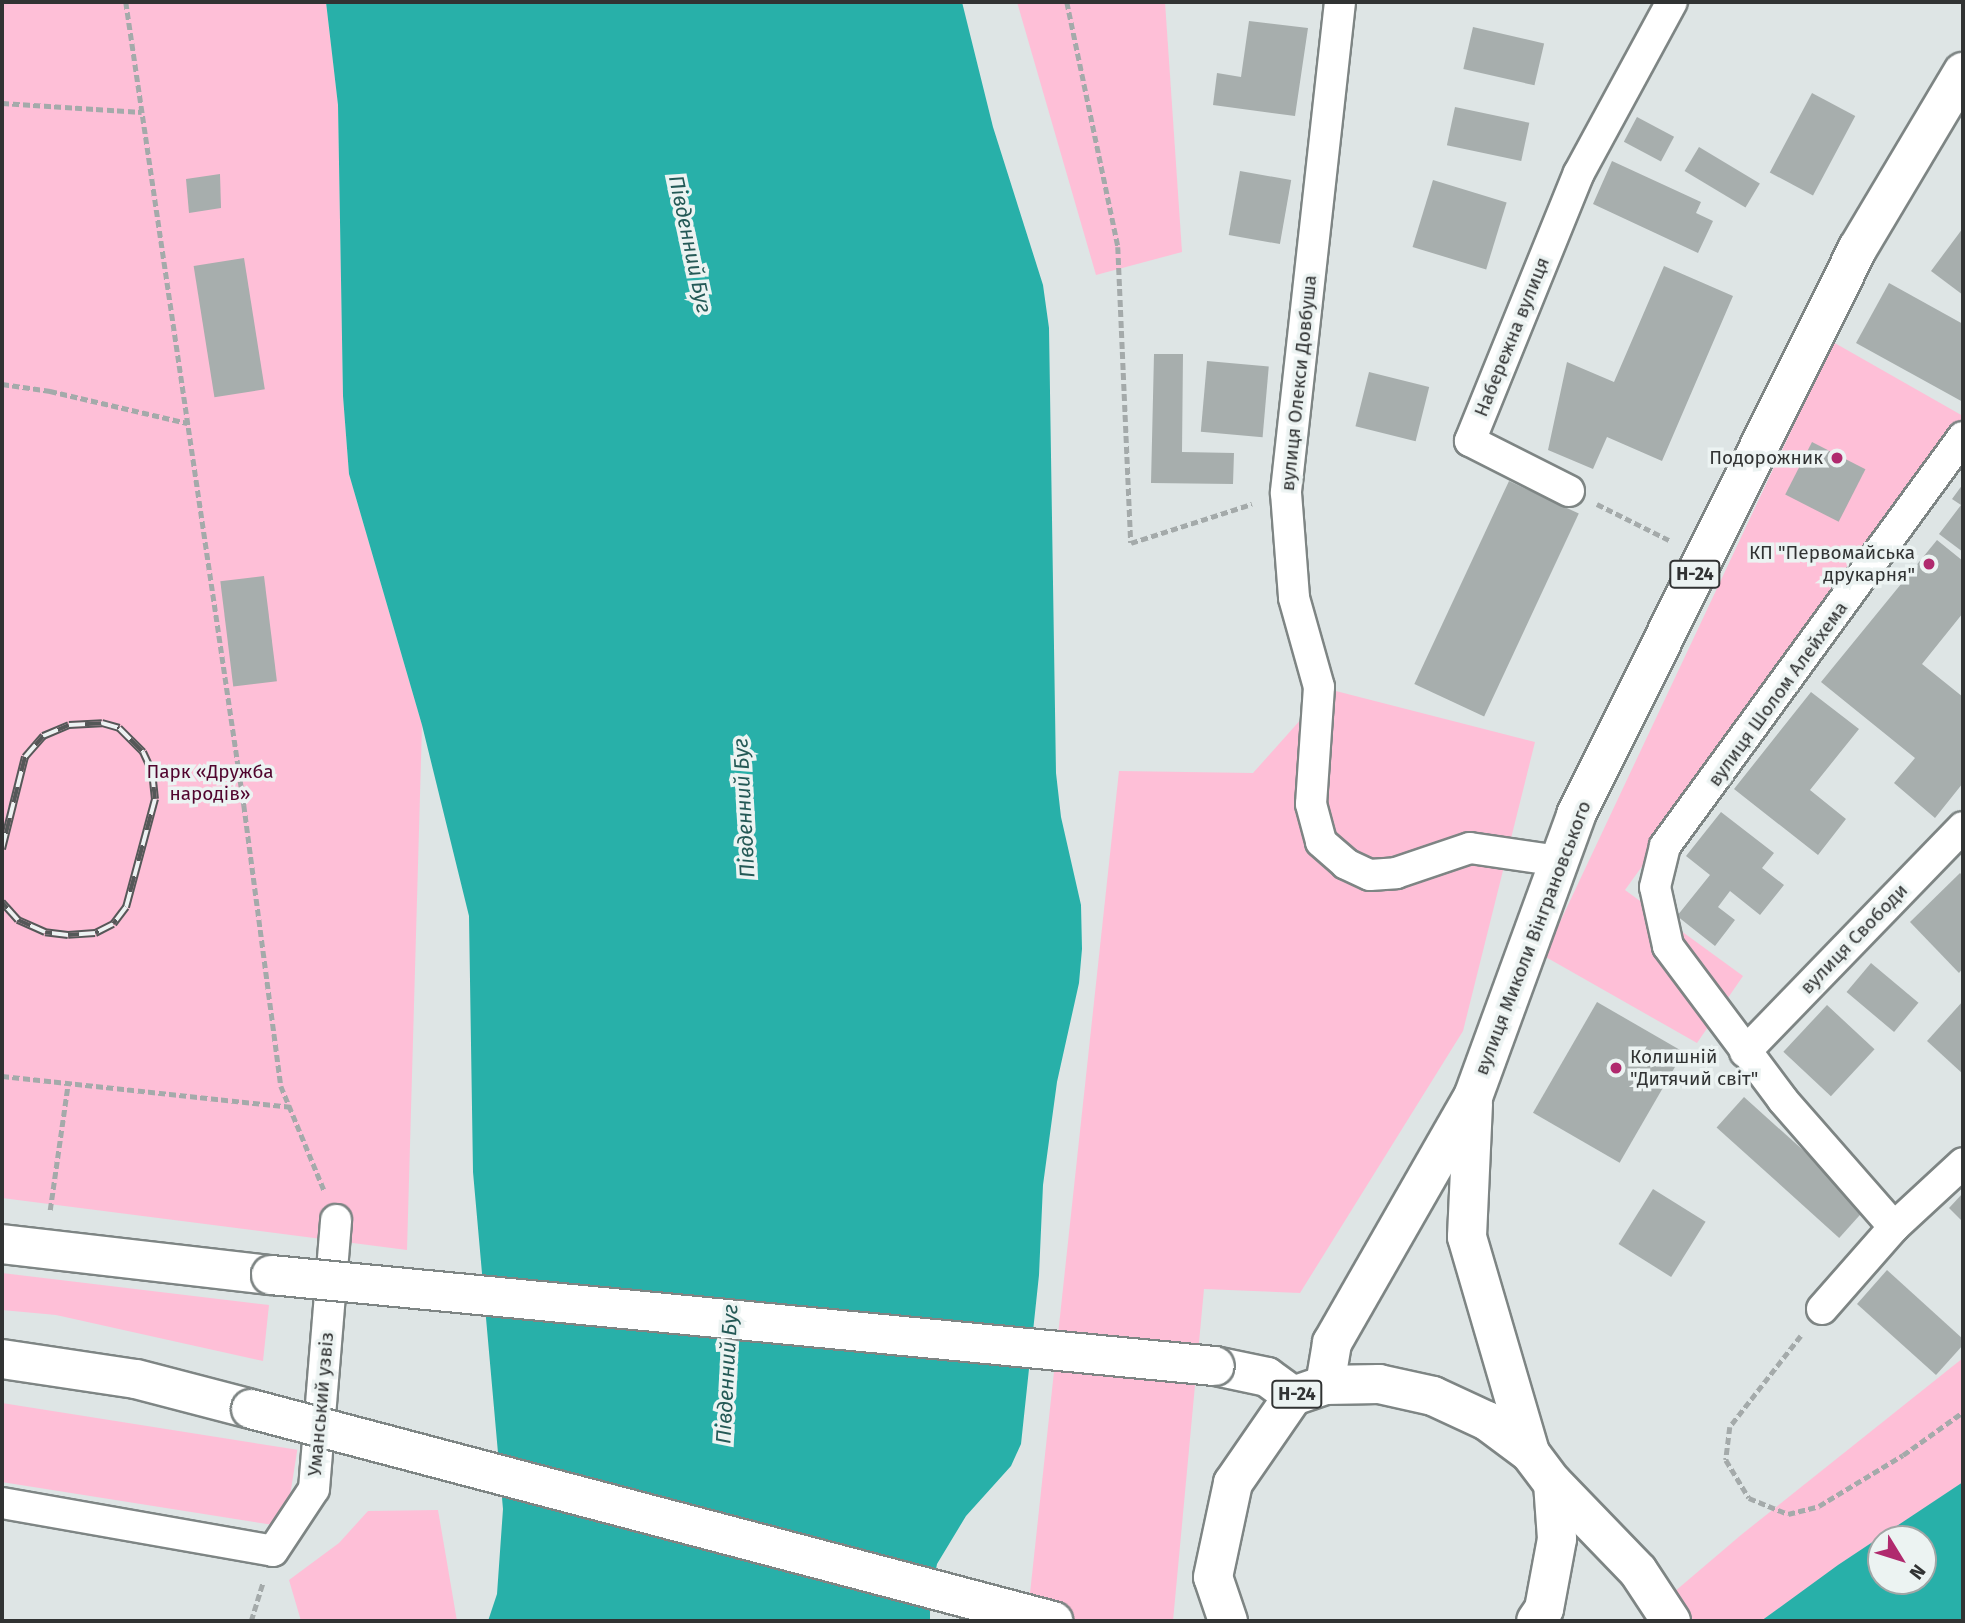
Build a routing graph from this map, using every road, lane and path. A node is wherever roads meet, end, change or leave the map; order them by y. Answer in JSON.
{"nodes":[{"id":1,"x":126,"y":2,"type":"edge"},
{"id":2,"x":1067,"y":2,"type":"edge"},
{"id":3,"x":1340,"y":2,"type":"edge"},
{"id":4,"x":1672,"y":2,"type":"edge"},
{"id":5,"x":1963,"y":72,"type":"edge"},
{"id":6,"x":2,"y":103,"type":"edge"},
{"id":7,"x":142,"y":112,"type":"junction"},
{"id":8,"x":2,"y":384,"type":"edge"},
{"id":9,"x":187,"y":423,"type":"junction"},
{"id":10,"x":1963,"y":437,"type":"edge"},
{"id":11,"x":1569,"y":491,"type":"joint"},
{"id":12,"x":1286,"y":493,"type":"junction"},
{"id":13,"x":1703,"y":557,"type":"junction"},
{"id":14,"x":1963,"y":827,"type":"edge"},
{"id":15,"x":1559,"y":861,"type":"junction"},
{"id":16,"x":1745,"y":1052,"type":"junction"},
{"id":17,"x":2,"y":1076,"type":"edge"},
{"id":18,"x":68,"y":1083,"type":"junction"},
{"id":19,"x":1473,"y":1097,"type":"junction"},
{"id":20,"x":290,"y":1107,"type":"junction"},
{"id":21,"x":1963,"y":1163,"type":"edge"},
{"id":22,"x":336,"y":1220,"type":"joint"},
{"id":23,"x":1894,"y":1227,"type":"junction"},
{"id":24,"x":2,"y":1244,"type":"edge"},
{"id":25,"x":45,"y":1250,"type":"junction"},
{"id":26,"x":1822,"y":1309,"type":"joint"},
{"id":27,"x":2,"y":1359,"type":"edge"},
{"id":28,"x":1309,"y":1390,"type":"junction"},
{"id":29,"x":1963,"y":1412,"type":"edge"},
{"id":30,"x":1530,"y":1453,"type":"junction"},
{"id":31,"x":1553,"y":1483,"type":"junction"},
{"id":32,"x":2,"y":1503,"type":"edge"},
{"id":33,"x":1053,"y":1621,"type":"edge"},
{"id":34,"x":1228,"y":1621,"type":"edge"},
{"id":35,"x":1536,"y":1621,"type":"edge"},
{"id":36,"x":1671,"y":1621,"type":"edge"}],
"edges":[{"from":1,"to":7,"type":"path"},
{"from":2,"to":12,"type":"path"},
{"from":3,"to":12,"type":"street","name":"вулиця Олекси Довбуша"},
{"from":4,"to":11,"type":"street","name":"Набережна вулиця"},
{"from":5,"to":13,"type":"main road","name":"вулиця Миколи Вінграновського","number":"Н-24"},
{"from":6,"to":7,"type":"path"},
{"from":7,"to":9,"type":"path"},
{"from":8,"to":9,"type":"path"},
{"from":9,"to":20,"type":"path"},
{"from":10,"to":16,"type":"street","name":"вулиця Шолом Алейхема"},
{"from":11,"to":13,"type":"path"},
{"from":12,"to":15,"type":"street","name":"вулиця Олекси Довбуша"},
{"from":13,"to":15,"type":"main road","name":"вулиця Миколи Вінграновського","number":"Н-24"},
{"from":14,"to":16,"type":"street","name":"вулиця Свободи"},
{"from":15,"to":19,"type":"main road","name":"вулиця Миколи Вінграновського","number":"Н-24"},
{"from":16,"to":23,"type":"street"},
{"from":17,"to":18,"type":"path"},
{"from":18,"to":20,"type":"path"},
{"from":18,"to":25,"type":"path"},
{"from":19,"to":28,"type":"main road","name":"вулиця Миколи Вінграновського","number":"Н-24"},
{"from":19,"to":30,"type":"main road","name":"вулиця Миколи Вінграновського","number":"Н-24"},
{"from":20,"to":22,"type":"path"},
{"from":21,"to":23,"type":"street"},
{"from":22,"to":32,"type":"street","name":"Уманський узвіз"},
{"from":23,"to":26,"type":"street"},
{"from":24,"to":25,"type":"main road"},
{"from":25,"to":28,"type":"main road","bridge":true},
{"from":26,"to":29,"type":"path"},
{"from":27,"to":33,"type":"main road","bridge":true},
{"from":28,"to":30,"type":"main road","number":"Н-24"},
{"from":28,"to":34,"type":"main road","number":"Н-24"},
{"from":30,"to":31,"type":"main road","number":"Н-24"},
{"from":31,"to":35,"type":"main road"},
{"from":31,"to":36,"type":"main road","number":"Н-24"}]}
